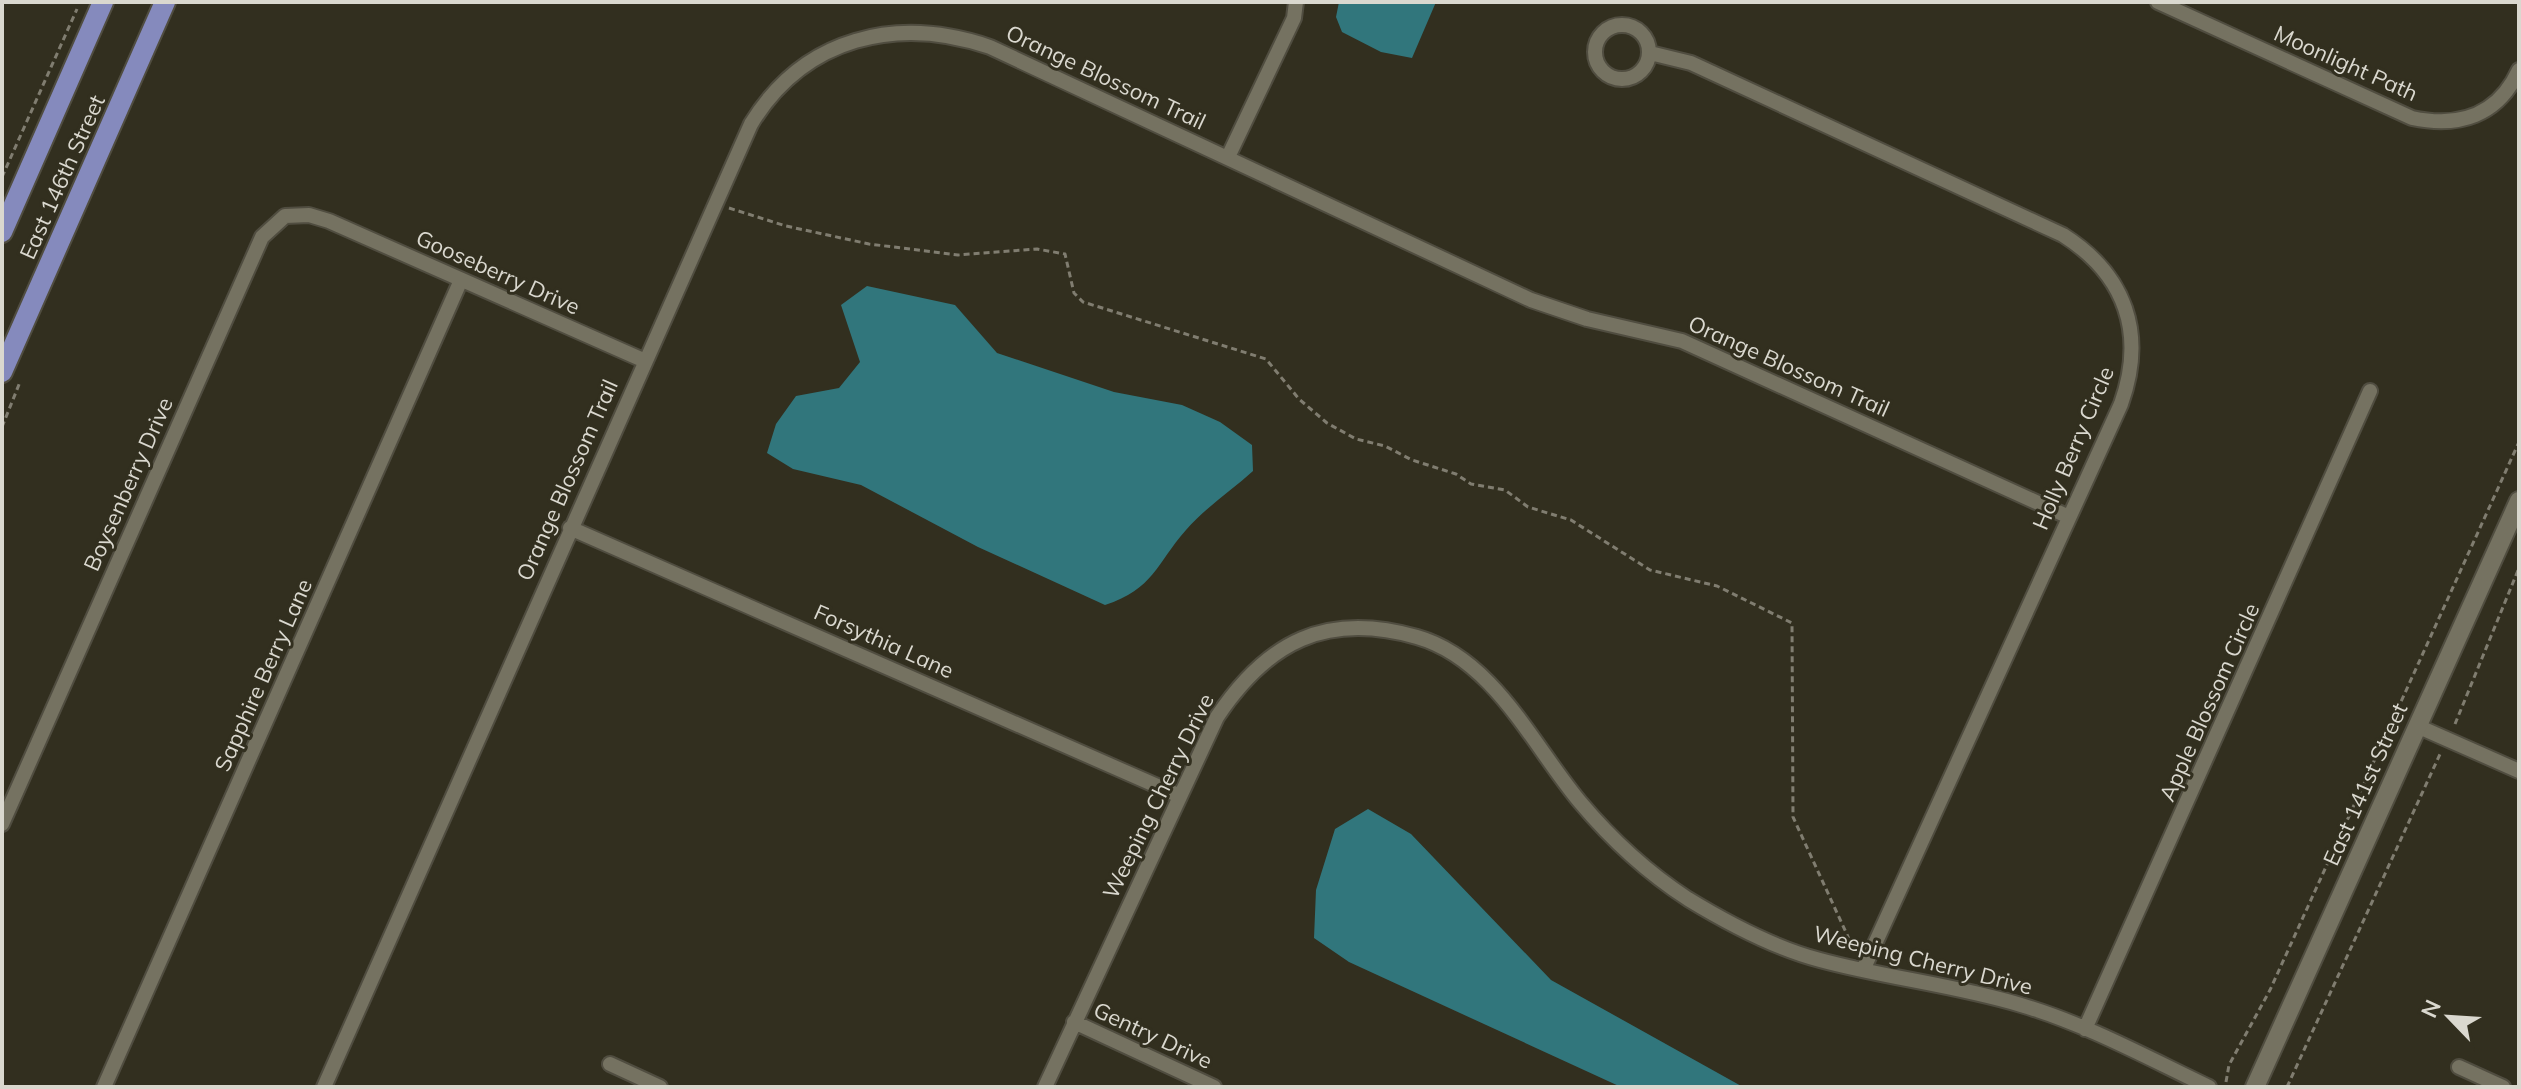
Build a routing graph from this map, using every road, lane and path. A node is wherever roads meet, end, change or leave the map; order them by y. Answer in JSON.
{"nodes":[{"id":1,"x":80,"y":2,"type":"edge"},
{"id":2,"x":103,"y":2,"type":"edge"},
{"id":3,"x":165,"y":2,"type":"edge"},
{"id":4,"x":1296,"y":2,"type":"edge"},
{"id":5,"x":2158,"y":2,"type":"edge"},
{"id":6,"x":1650,"y":53,"type":"dead end"},
{"id":7,"x":2519,"y":70,"type":"edge"},
{"id":8,"x":1228,"y":157,"type":"junction"},
{"id":9,"x":2,"y":177,"type":"edge"},
{"id":10,"x":714,"y":203,"type":"junction"},
{"id":11,"x":335,"y":223,"type":"joint"},
{"id":12,"x":2,"y":232,"type":"edge"},
{"id":13,"x":461,"y":280,"type":"junction"},
{"id":14,"x":643,"y":360,"type":"junction"},
{"id":15,"x":2,"y":372,"type":"edge"},
{"id":16,"x":2370,"y":391,"type":"dead end"},
{"id":17,"x":2519,"y":442,"type":"edge"},
{"id":18,"x":2519,"y":501,"type":"edge"},
{"id":19,"x":2069,"y":517,"type":"junction"},
{"id":20,"x":570,"y":528,"type":"junction"},
{"id":21,"x":2519,"y":568,"type":"edge"},
{"id":22,"x":2417,"y":726,"type":"junction"},
{"id":23,"x":2447,"y":739,"type":"junction"},
{"id":24,"x":2519,"y":771,"type":"edge"},
{"id":25,"x":1180,"y":796,"type":"junction"},
{"id":26,"x":2,"y":824,"type":"edge"},
{"id":27,"x":1863,"y":970,"type":"junction"},
{"id":28,"x":1074,"y":1022,"type":"junction"},
{"id":29,"x":2085,"y":1029,"type":"junction"},
{"id":30,"x":610,"y":1064,"type":"dead end"},
{"id":31,"x":2459,"y":1067,"type":"dead end"},
{"id":32,"x":104,"y":1087,"type":"edge"},
{"id":33,"x":324,"y":1087,"type":"edge"},
{"id":34,"x":660,"y":1087,"type":"edge"},
{"id":35,"x":1045,"y":1087,"type":"edge"},
{"id":36,"x":1214,"y":1087,"type":"edge"},
{"id":37,"x":2209,"y":1087,"type":"edge"},
{"id":38,"x":2225,"y":1087,"type":"edge"},
{"id":39,"x":2255,"y":1087,"type":"edge"},
{"id":40,"x":2287,"y":1087,"type":"edge"},
{"id":41,"x":2503,"y":1087,"type":"edge"}],
"edges":[{"from":1,"to":9,"type":"path"},
{"from":2,"to":12,"type":"main road","name":"East 146th Street"},
{"from":3,"to":15,"type":"main road","name":"East 146th Street"},
{"from":4,"to":8,"type":"street"},
{"from":5,"to":7,"type":"street","name":"Moonlight Path"},
{"from":6,"to":19,"type":"street","name":"Holly Berry Circle"},
{"from":8,"to":10,"type":"street","name":"Orange Blossom Trail"},
{"from":8,"to":19,"type":"street","name":"Orange Blossom Trail"},
{"from":10,"to":14,"type":"street","name":"Orange Blossom Trail"},
{"from":10,"to":27,"type":"path"},
{"from":11,"to":13,"type":"street","name":"Gooseberry Drive"},
{"from":11,"to":26,"type":"street","name":"Boysenberry Drive"},
{"from":13,"to":14,"type":"street","name":"Gooseberry Drive"},
{"from":13,"to":32,"type":"street","name":"Sapphire Berry Lane"},
{"from":14,"to":20,"type":"street","name":"Orange Blossom Trail"},
{"from":16,"to":29,"type":"street","name":"Apple Blossom Circle"},
{"from":17,"to":38,"type":"path"},
{"from":18,"to":22,"type":"street","name":"East 141st Street"},
{"from":19,"to":27,"type":"street","name":"Holly Berry Circle"},
{"from":20,"to":25,"type":"street","name":"Forsythia Lane"},
{"from":20,"to":33,"type":"street","name":"Orange Blossom Trail"},
{"from":21,"to":23,"type":"path"},
{"from":22,"to":23,"type":"street"},
{"from":22,"to":39,"type":"street","name":"East 141st Street"},
{"from":23,"to":24,"type":"street"},
{"from":23,"to":40,"type":"path"},
{"from":25,"to":27,"type":"street","name":"Weeping Cherry Drive"},
{"from":25,"to":28,"type":"street","name":"Weeping Cherry Drive"},
{"from":27,"to":29,"type":"street","name":"Weeping Cherry Drive"},
{"from":28,"to":35,"type":"street","name":"Weeping Cherry Drive"},
{"from":28,"to":36,"type":"street","name":"Gentry Drive"},
{"from":29,"to":37,"type":"street","name":"Weeping Cherry Drive"},
{"from":30,"to":34,"type":"street"},
{"from":31,"to":41,"type":"street"}]}
